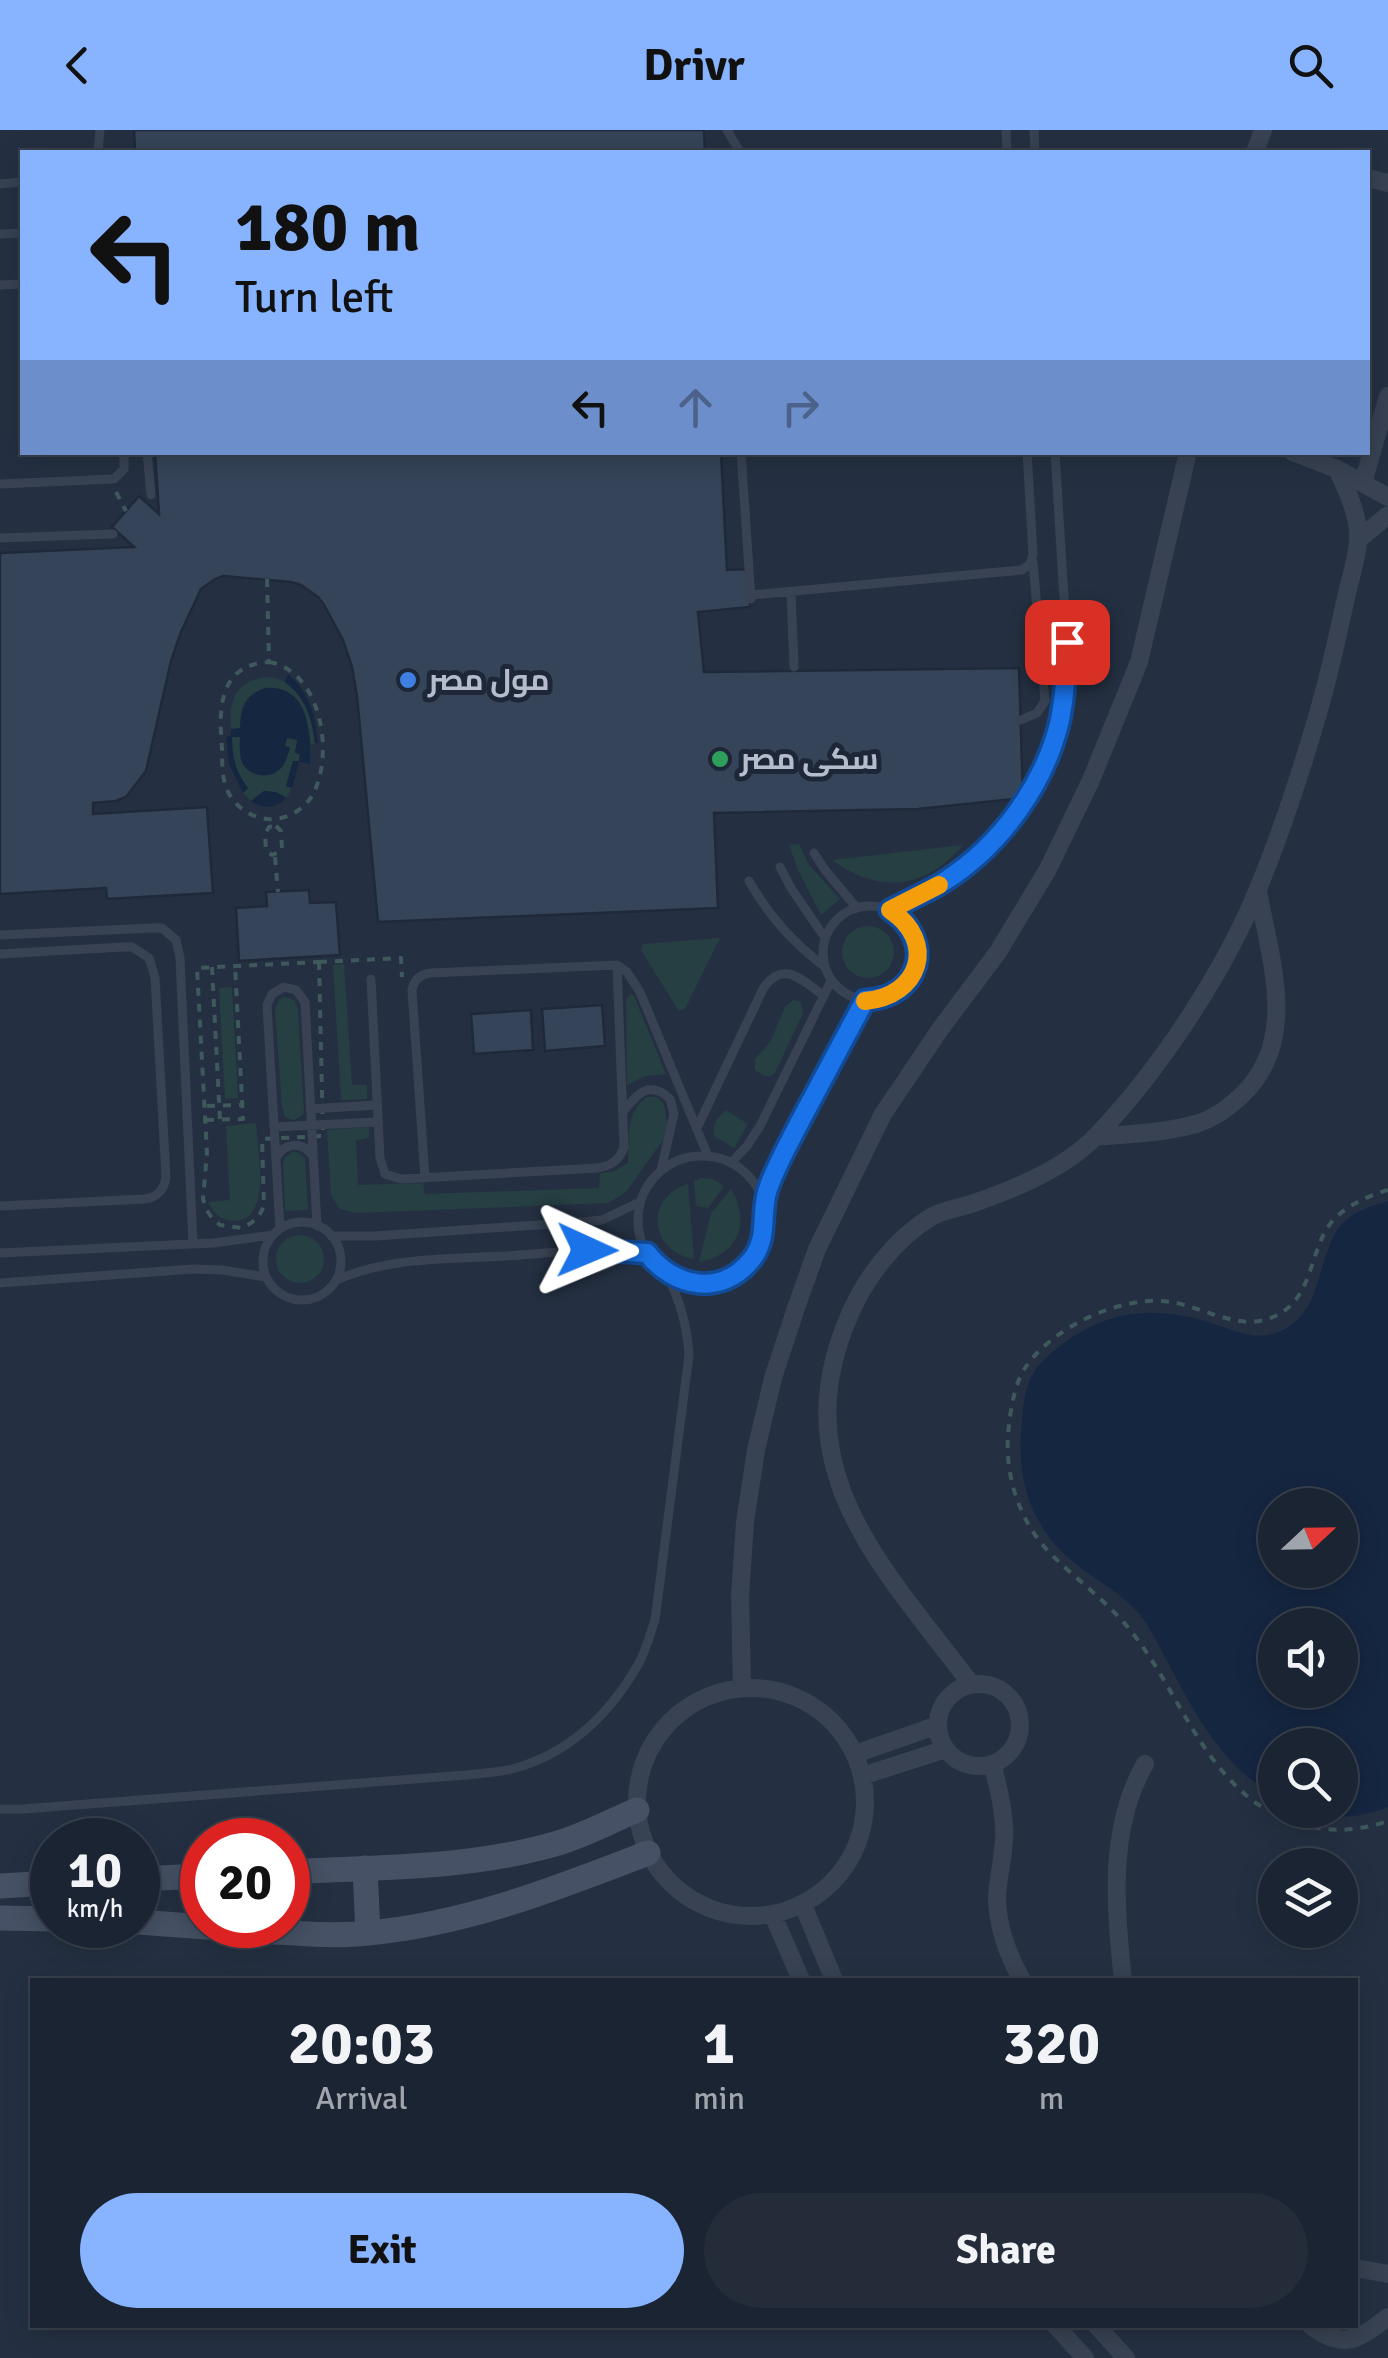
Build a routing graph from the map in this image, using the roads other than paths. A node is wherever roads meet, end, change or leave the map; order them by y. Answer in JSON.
{"nodes":[{"id":1,"x":727,"y":130,"type":"edge"},
{"id":2,"x":739,"y":150,"type":"edge"},
{"id":3,"x":1388,"y":396,"type":"edge"},
{"id":4,"x":124,"y":455,"type":"edge"},
{"id":5,"x":148,"y":455,"type":"edge"},
{"id":6,"x":741,"y":455,"type":"edge"},
{"id":7,"x":1027,"y":455,"type":"edge"},
{"id":8,"x":1055,"y":455,"type":"edge"},
{"id":9,"x":1187,"y":455,"type":"edge"},
{"id":10,"x":1301,"y":455,"type":"edge"},
{"id":11,"x":1337,"y":469,"type":"junction"},
{"id":12,"x":1363,"y":483,"type":"junction"},
{"id":13,"x":0,"y":484,"type":"edge"},
{"id":14,"x":150,"y":494,"type":"dead end"},
{"id":15,"x":1388,"y":497,"type":"edge"},
{"id":16,"x":1388,"y":515,"type":"edge"},
{"id":17,"x":113,"y":534,"type":"dead end"},
{"id":18,"x":0,"y":538,"type":"edge"},
{"id":19,"x":1358,"y":540,"type":"junction"},
{"id":20,"x":1032,"y":559,"type":"junction"},
{"id":21,"x":791,"y":592,"type":"junction"},
{"id":22,"x":794,"y":667,"type":"dead end"},
{"id":23,"x":1021,"y":720,"type":"dead end"},
{"id":24,"x":814,"y":852,"type":"dead end"},
{"id":25,"x":780,"y":867,"type":"dead end"},
{"id":26,"x":749,"y":881,"type":"dead end"},
{"id":27,"x":1258,"y":891,"type":"junction"},
{"id":28,"x":856,"y":907,"type":"junction"},
{"id":29,"x":890,"y":910,"type":"junction"},
{"id":30,"x":0,"y":934,"type":"edge"},
{"id":31,"x":825,"y":938,"type":"junction"},
{"id":32,"x":0,"y":954,"type":"edge"},
{"id":33,"x":618,"y":964,"type":"junction"},
{"id":34,"x":825,"y":966,"type":"junction"},
{"id":35,"x":371,"y":980,"type":"dead end"},
{"id":36,"x":832,"y":980,"type":"junction"},
{"id":37,"x":824,"y":996,"type":"junction"},
{"id":38,"x":865,"y":1000,"type":"junction"},
{"id":39,"x":376,"y":1105,"type":"junction"},
{"id":40,"x":310,"y":1109,"type":"junction"},
{"id":41,"x":623,"y":1112,"type":"junction"},
{"id":42,"x":378,"y":1122,"type":"junction"},
{"id":43,"x":311,"y":1125,"type":"junction"},
{"id":44,"x":274,"y":1127,"type":"junction"},
{"id":45,"x":696,"y":1128,"type":"junction"},
{"id":46,"x":1096,"y":1137,"type":"junction"},
{"id":47,"x":313,"y":1156,"type":"junction"},
{"id":48,"x":708,"y":1156,"type":"junction"},
{"id":49,"x":276,"y":1158,"type":"junction"},
{"id":50,"x":731,"y":1163,"type":"junction"},
{"id":51,"x":662,"y":1170,"type":"junction"},
{"id":52,"x":425,"y":1178,"type":"junction"},
{"id":53,"x":640,"y":1202,"type":"junction"},
{"id":54,"x":763,"y":1202,"type":"junction"},
{"id":55,"x":0,"y":1206,"type":"edge"},
{"id":56,"x":316,"y":1226,"type":"junction"},
{"id":57,"x":276,"y":1232,"type":"junction"},
{"id":58,"x":331,"y":1236,"type":"junction"},
{"id":59,"x":193,"y":1244,"type":"junction"},
{"id":60,"x":0,"y":1253,"type":"edge"},
{"id":61,"x":647,"y":1253,"type":"junction"},
{"id":62,"x":666,"y":1273,"type":"junction"},
{"id":63,"x":266,"y":1277,"type":"junction"},
{"id":64,"x":336,"y":1280,"type":"junction"},
{"id":65,"x":0,"y":1283,"type":"edge"},
{"id":66,"x":971,"y":1684,"type":"junction"},
{"id":67,"x":742,"y":1688,"type":"junction"},
{"id":68,"x":938,"y":1726,"type":"junction"},
{"id":69,"x":946,"y":1749,"type":"junction"},
{"id":70,"x":855,"y":1754,"type":"junction"},
{"id":71,"x":992,"y":1764,"type":"junction"},
{"id":72,"x":1145,"y":1764,"type":"dead end"},
{"id":73,"x":862,"y":1776,"type":"junction"},
{"id":74,"x":0,"y":1808,"type":"edge"},
{"id":75,"x":637,"y":1810,"type":"junction"},
{"id":76,"x":648,"y":1853,"type":"junction"},
{"id":77,"x":365,"y":1868,"type":"junction"},
{"id":78,"x":310,"y":1871,"type":"edge"},
{"id":79,"x":30,"y":1885,"type":"edge"},
{"id":80,"x":0,"y":1886,"type":"edge"},
{"id":81,"x":803,"y":1905,"type":"junction"},
{"id":82,"x":773,"y":1915,"type":"junction"},
{"id":83,"x":0,"y":1918,"type":"edge"},
{"id":84,"x":30,"y":1919,"type":"edge"},
{"id":85,"x":160,"y":1924,"type":"edge"},
{"id":86,"x":368,"y":1933,"type":"junction"},
{"id":87,"x":800,"y":1978,"type":"edge"},
{"id":88,"x":833,"y":1978,"type":"edge"},
{"id":89,"x":1021,"y":1978,"type":"edge"},
{"id":90,"x":1123,"y":1978,"type":"edge"},
{"id":91,"x":1358,"y":2269,"type":"edge"},
{"id":92,"x":1388,"y":2274,"type":"edge"},
{"id":93,"x":1388,"y":2317,"type":"edge"},
{"id":94,"x":1058,"y":2328,"type":"edge"},
{"id":95,"x":1099,"y":2328,"type":"edge"},
{"id":96,"x":1314,"y":2328,"type":"edge"},
{"id":97,"x":1085,"y":2358,"type":"edge"},
{"id":98,"x":1126,"y":2358,"type":"edge"}],
"edges":[{"from":1,"to":2,"type":"lane"},
{"from":3,"to":12,"type":"street"},
{"from":4,"to":13,"type":"lane"},
{"from":5,"to":14,"type":"lane"},
{"from":6,"to":21,"type":"lane"},
{"from":7,"to":20,"type":"lane"},
{"from":8,"to":29,"type":"lane"},
{"from":9,"to":67,"type":"street"},
{"from":10,"to":11,"type":"street"},
{"from":11,"to":12,"type":"street"},
{"from":11,"to":19,"type":"street"},
{"from":12,"to":15,"type":"street"},
{"from":16,"to":19,"type":"street"},
{"from":17,"to":18,"type":"lane"},
{"from":19,"to":27,"type":"street"},
{"from":20,"to":21,"type":"lane"},
{"from":20,"to":23,"type":"lane"},
{"from":21,"to":22,"type":"lane"},
{"from":24,"to":28,"type":"lane"},
{"from":25,"to":31,"type":"lane"},
{"from":26,"to":34,"type":"lane"},
{"from":27,"to":46,"type":"street"},
{"from":27,"to":46,"type":"street"},
{"from":28,"to":29,"type":"lane"},
{"from":28,"to":31,"type":"lane"},
{"from":29,"to":38,"type":"lane"},
{"from":30,"to":59,"type":"lane"},
{"from":31,"to":34,"type":"lane"},
{"from":32,"to":55,"type":"lane"},
{"from":33,"to":41,"type":"lane"},
{"from":33,"to":45,"type":"lane"},
{"from":33,"to":52,"type":"lane"},
{"from":34,"to":36,"type":"lane"},
{"from":35,"to":39,"type":"lane"},
{"from":36,"to":37,"type":"lane"},
{"from":36,"to":38,"type":"lane"},
{"from":37,"to":45,"type":"lane"},
{"from":37,"to":50,"type":"lane"},
{"from":38,"to":54,"type":"lane"},
{"from":39,"to":40,"type":"lane"},
{"from":39,"to":42,"type":"lane"},
{"from":40,"to":43,"type":"lane"},
{"from":40,"to":44,"type":"lane"},
{"from":41,"to":51,"type":"lane"},
{"from":41,"to":52,"type":"lane"},
{"from":42,"to":43,"type":"lane"},
{"from":42,"to":52,"type":"lane"},
{"from":43,"to":44,"type":"lane"},
{"from":43,"to":47,"type":"lane"},
{"from":44,"to":49,"type":"lane"},
{"from":45,"to":48,"type":"lane"},
{"from":46,"to":66,"type":"street"},
{"from":47,"to":49,"type":"lane"},
{"from":47,"to":56,"type":"lane"},
{"from":48,"to":50,"type":"lane"},
{"from":48,"to":51,"type":"lane"},
{"from":49,"to":57,"type":"lane"},
{"from":50,"to":54,"type":"lane"},
{"from":51,"to":53,"type":"lane"},
{"from":53,"to":58,"type":"lane"},
{"from":53,"to":61,"type":"lane"},
{"from":54,"to":62,"type":"lane"},
{"from":56,"to":57,"type":"lane"},
{"from":56,"to":58,"type":"lane"},
{"from":57,"to":59,"type":"lane"},
{"from":57,"to":63,"type":"lane"},
{"from":58,"to":64,"type":"lane"},
{"from":59,"to":60,"type":"lane"},
{"from":61,"to":62,"type":"lane"},
{"from":61,"to":64,"type":"lane"},
{"from":62,"to":74,"type":"lane"},
{"from":63,"to":64,"type":"lane"},
{"from":63,"to":65,"type":"lane"},
{"from":66,"to":68,"type":"street"},
{"from":66,"to":71,"type":"street"},
{"from":67,"to":70,"type":"street"},
{"from":67,"to":75,"type":"street"},
{"from":68,"to":69,"type":"street"},
{"from":68,"to":70,"type":"street"},
{"from":69,"to":71,"type":"street"},
{"from":69,"to":73,"type":"street"},
{"from":70,"to":73,"type":"street"},
{"from":71,"to":89,"type":"street"},
{"from":72,"to":90,"type":"street"},
{"from":73,"to":81,"type":"street"},
{"from":75,"to":76,"type":"street"},
{"from":75,"to":77,"type":"street"},
{"from":76,"to":82,"type":"street"},
{"from":76,"to":86,"type":"street"},
{"from":77,"to":78,"type":"street"},
{"from":77,"to":86,"type":"street"},
{"from":79,"to":80,"type":"street"},
{"from":81,"to":82,"type":"street"},
{"from":81,"to":88,"type":"street"},
{"from":82,"to":87,"type":"street"},
{"from":83,"to":84,"type":"street"},
{"from":85,"to":86,"type":"street"},
{"from":91,"to":92,"type":"street"},
{"from":93,"to":96,"type":"street"},
{"from":94,"to":97,"type":"street"},
{"from":95,"to":98,"type":"street"}]}
